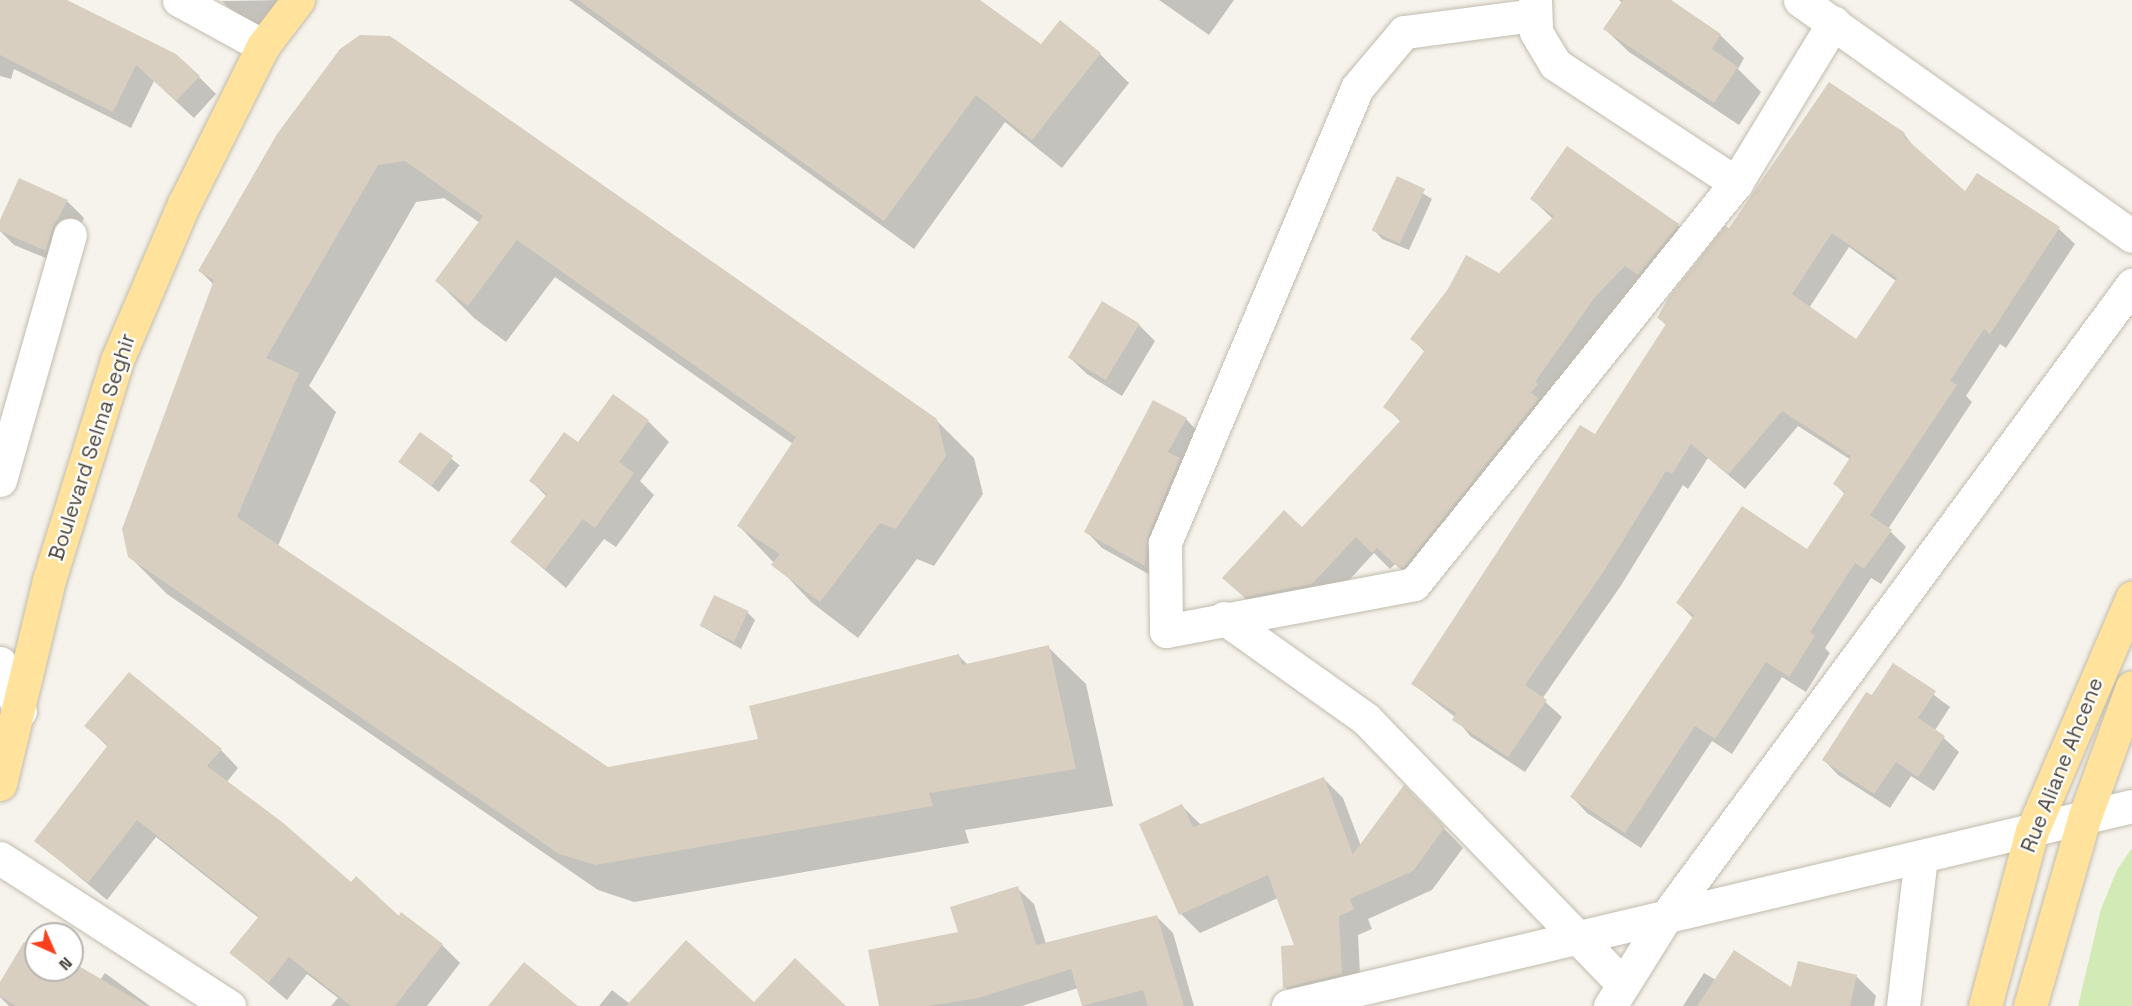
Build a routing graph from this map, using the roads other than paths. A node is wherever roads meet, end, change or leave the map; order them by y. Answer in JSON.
{"nodes":[{"id":1,"x":179,"y":0,"type":"edge"},
{"id":2,"x":298,"y":0,"type":"edge"},
{"id":3,"x":1800,"y":0,"type":"edge"},
{"id":4,"x":1534,"y":8,"type":"edge"},
{"id":5,"x":1834,"y":22,"type":"junction"},
{"id":6,"x":263,"y":46,"type":"junction"},
{"id":7,"x":1736,"y":183,"type":"junction"},
{"id":8,"x":70,"y":235,"type":"dead end"},
{"id":9,"x":2132,"y":236,"type":"edge"},
{"id":10,"x":2132,"y":285,"type":"edge"},
{"id":11,"x":0,"y":480,"type":"edge"},
{"id":12,"x":2132,"y":598,"type":"edge"},
{"id":13,"x":1224,"y":618,"type":"junction"},
{"id":14,"x":0,"y":663,"type":"edge"},
{"id":15,"x":2132,"y":687,"type":"edge"},
{"id":16,"x":20,"y":711,"type":"junction"},
{"id":17,"x":0,"y":784,"type":"edge"},
{"id":18,"x":2132,"y":806,"type":"edge"},
{"id":19,"x":2085,"y":816,"type":"junction"},
{"id":20,"x":2032,"y":831,"type":"junction"},
{"id":21,"x":0,"y":858,"type":"edge"},
{"id":22,"x":1921,"y":858,"type":"junction"},
{"id":23,"x":1665,"y":918,"type":"junction"},
{"id":24,"x":1581,"y":938,"type":"junction"},
{"id":25,"x":1616,"y":995,"type":"edge"},
{"id":26,"x":230,"y":1006,"type":"edge"},
{"id":27,"x":1288,"y":1006,"type":"edge"},
{"id":28,"x":1903,"y":1006,"type":"edge"},
{"id":29,"x":1985,"y":1006,"type":"edge"},
{"id":30,"x":2030,"y":1006,"type":"edge"}],
"edges":[{"from":1,"to":6,"type":"street"},
{"from":2,"to":6,"type":"main road","name":"Boulevard Selma Seghir"},
{"from":3,"to":5,"type":"street"},
{"from":4,"to":7,"type":"street"},
{"from":4,"to":13,"type":"street"},
{"from":5,"to":7,"type":"street"},
{"from":5,"to":9,"type":"street"},
{"from":6,"to":16,"type":"main road","name":"Boulevard Selma Seghir"},
{"from":7,"to":13,"type":"street"},
{"from":8,"to":11,"type":"street"},
{"from":10,"to":23,"type":"street"},
{"from":12,"to":20,"type":"main road","name":"Rue Aliane Ahcene"},
{"from":13,"to":24,"type":"street"},
{"from":14,"to":16,"type":"street"},
{"from":15,"to":19,"type":"main road","name":"Rue Aliane Ahcene"},
{"from":16,"to":17,"type":"main road","name":"Boulevard Selma Seghir"},
{"from":18,"to":19,"type":"street"},
{"from":19,"to":20,"type":"street"},
{"from":19,"to":30,"type":"main road","name":"Rue Aliane Ahcene"},
{"from":20,"to":22,"type":"street"},
{"from":20,"to":29,"type":"main road","name":"Rue Aliane Ahcene"},
{"from":21,"to":26,"type":"street"},
{"from":22,"to":23,"type":"street"},
{"from":22,"to":28,"type":"street"},
{"from":23,"to":24,"type":"street"},
{"from":23,"to":25,"type":"street"},
{"from":24,"to":25,"type":"street"},
{"from":24,"to":27,"type":"street"}]}
